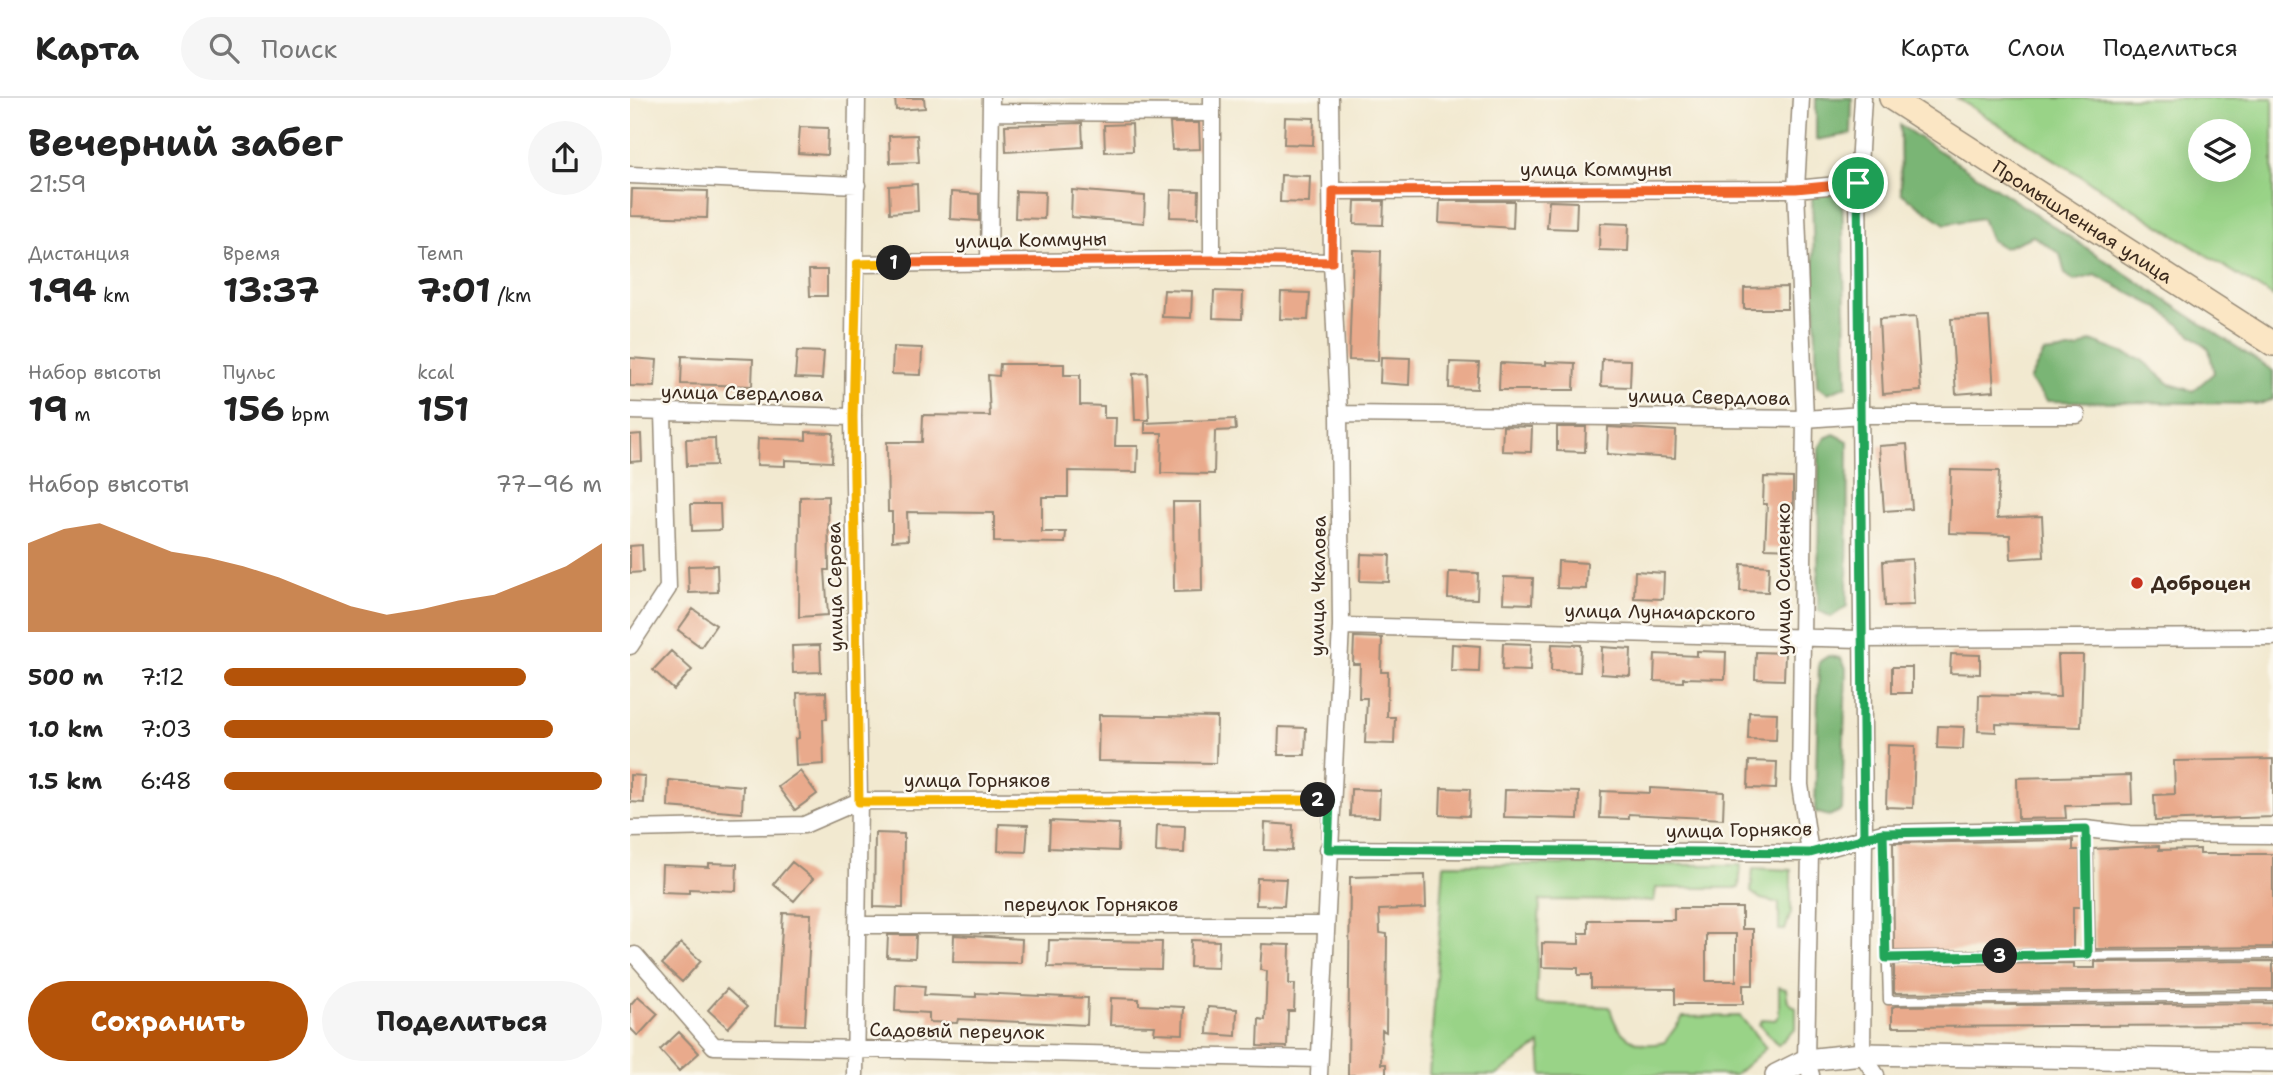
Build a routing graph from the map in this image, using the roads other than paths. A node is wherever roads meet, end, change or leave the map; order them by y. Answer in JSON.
{"nodes":[{"id":1,"x":857,"y":98,"type":"edge"},
{"id":2,"x":1330,"y":98,"type":"edge"},
{"id":3,"x":1801,"y":98,"type":"edge"},
{"id":4,"x":1863,"y":98,"type":"edge"},
{"id":5,"x":1891,"y":98,"type":"edge"},
{"id":6,"x":991,"y":105,"type":"edge"},
{"id":7,"x":1212,"y":106,"type":"edge"},
{"id":8,"x":630,"y":175,"type":"edge"},
{"id":9,"x":1858,"y":183,"type":"junction"},
{"id":10,"x":857,"y":185,"type":"junction"},
{"id":11,"x":1796,"y":189,"type":"junction"},
{"id":12,"x":1333,"y":191,"type":"junction"},
{"id":13,"x":1212,"y":260,"type":"junction"},
{"id":14,"x":989,"y":261,"type":"junction"},
{"id":15,"x":1332,"y":262,"type":"junction"},
{"id":16,"x":857,"y":264,"type":"junction"},
{"id":17,"x":2273,"y":344,"type":"edge"},
{"id":18,"x":630,"y":411,"type":"edge"},
{"id":19,"x":663,"y":413,"type":"junction"},
{"id":20,"x":1339,"y":414,"type":"junction"},
{"id":21,"x":1862,"y":415,"type":"junction"},
{"id":22,"x":2077,"y":415,"type":"dead end"},
{"id":23,"x":853,"y":417,"type":"junction"},
{"id":24,"x":1805,"y":419,"type":"junction"},
{"id":25,"x":1341,"y":626,"type":"junction"},
{"id":26,"x":1804,"y":637,"type":"junction"},
{"id":27,"x":2273,"y":637,"type":"edge"},
{"id":28,"x":1861,"y":639,"type":"junction"},
{"id":29,"x":630,"y":646,"type":"edge"},
{"id":30,"x":1330,"y":800,"type":"junction"},
{"id":31,"x":859,"y":802,"type":"junction"},
{"id":32,"x":630,"y":829,"type":"edge"},
{"id":33,"x":2086,"y":829,"type":"junction"},
{"id":34,"x":1883,"y":833,"type":"junction"},
{"id":35,"x":2273,"y":835,"type":"edge"},
{"id":36,"x":1864,"y":837,"type":"junction"},
{"id":37,"x":1328,"y":849,"type":"junction"},
{"id":38,"x":1810,"y":853,"type":"junction"},
{"id":39,"x":858,"y":925,"type":"junction"},
{"id":40,"x":1325,"y":925,"type":"junction"},
{"id":41,"x":2088,"y":954,"type":"junction"},
{"id":42,"x":2273,"y":954,"type":"edge"},
{"id":43,"x":635,"y":955,"type":"dead end"},
{"id":44,"x":1886,"y":958,"type":"junction"},
{"id":45,"x":2273,"y":996,"type":"edge"},
{"id":46,"x":857,"y":1049,"type":"junction"},
{"id":47,"x":1862,"y":1054,"type":"junction"},
{"id":48,"x":2273,"y":1061,"type":"edge"},
{"id":49,"x":1319,"y":1067,"type":"edge"},
{"id":50,"x":1809,"y":1067,"type":"edge"},
{"id":51,"x":855,"y":1075,"type":"edge"},
{"id":52,"x":1776,"y":1075,"type":"edge"},
{"id":53,"x":1876,"y":1075,"type":"edge"}],
"edges":[{"from":1,"to":10,"type":"street","name":"улица Серова"},
{"from":2,"to":12,"type":"street","name":"улица Чкалова"},
{"from":3,"to":11,"type":"street","name":"улица Осипенко"},
{"from":4,"to":9,"type":"street"},
{"from":5,"to":17,"type":"main road","name":"Промышленная улица"},
{"from":6,"to":7,"type":"street"},
{"from":6,"to":14,"type":"street"},
{"from":7,"to":13,"type":"street"},
{"from":8,"to":10,"type":"street"},
{"from":9,"to":11,"type":"street","name":"улица Коммуны"},
{"from":9,"to":21,"type":"street"},
{"from":10,"to":16,"type":"street","name":"улица Серова"},
{"from":11,"to":12,"type":"street","name":"улица Коммуны"},
{"from":11,"to":24,"type":"street","name":"улица Осипенко"},
{"from":12,"to":15,"type":"street","name":"улица Чкалова"},
{"from":13,"to":14,"type":"street","name":"улица Коммуны"},
{"from":13,"to":15,"type":"street","name":"улица Коммуны"},
{"from":14,"to":16,"type":"street","name":"улица Коммуны"},
{"from":15,"to":20,"type":"street","name":"улица Чкалова"},
{"from":16,"to":23,"type":"street","name":"улица Серова"},
{"from":18,"to":19,"type":"street","name":"улица Свердлова"},
{"from":19,"to":23,"type":"street","name":"улица Свердлова"},
{"from":19,"to":29,"type":"street"},
{"from":20,"to":24,"type":"street","name":"улица Свердлова"},
{"from":20,"to":25,"type":"street","name":"улица Чкалова"},
{"from":21,"to":22,"type":"street","name":"улица Свердлова"},
{"from":21,"to":24,"type":"street","name":"улица Свердлова"},
{"from":21,"to":28,"type":"street"},
{"from":23,"to":31,"type":"street","name":"улица Серова"},
{"from":24,"to":26,"type":"street","name":"улица Осипенко"},
{"from":25,"to":26,"type":"street","name":"улица Луначарского"},
{"from":25,"to":30,"type":"street","name":"улица Чкалова"},
{"from":26,"to":28,"type":"street","name":"улица Луначарского"},
{"from":26,"to":38,"type":"street","name":"улица Осипенко"},
{"from":27,"to":28,"type":"street","name":"улица Луначарского"},
{"from":28,"to":36,"type":"street"},
{"from":30,"to":31,"type":"street","name":"улица Горняков"},
{"from":30,"to":37,"type":"street","name":"улица Чкалова"},
{"from":31,"to":32,"type":"street","name":"улица Горняков"},
{"from":31,"to":39,"type":"street","name":"улица Серова"},
{"from":33,"to":34,"type":"street","name":"улица Горняков"},
{"from":33,"to":35,"type":"street","name":"улица Горняков"},
{"from":33,"to":41,"type":"lane"},
{"from":34,"to":36,"type":"street","name":"улица Горняков"},
{"from":34,"to":44,"type":"lane"},
{"from":36,"to":38,"type":"street","name":"улица Горняков"},
{"from":36,"to":47,"type":"street"},
{"from":37,"to":38,"type":"street","name":"улица Горняков"},
{"from":37,"to":40,"type":"street","name":"улица Чкалова"},
{"from":38,"to":50,"type":"street","name":"улица Осипенко"},
{"from":39,"to":40,"type":"street","name":"переулок Горняков"},
{"from":39,"to":46,"type":"street","name":"улица Серова"},
{"from":40,"to":49,"type":"street","name":"улица Чкалова"},
{"from":41,"to":42,"type":"lane"},
{"from":41,"to":44,"type":"lane"},
{"from":43,"to":46,"type":"street","name":"Садовый переулок"},
{"from":44,"to":45,"type":"lane"},
{"from":46,"to":49,"type":"street","name":"Садовый переулок"},
{"from":46,"to":51,"type":"street","name":"улица Серова"},
{"from":47,"to":48,"type":"street"},
{"from":47,"to":50,"type":"street"},
{"from":47,"to":53,"type":"street"},
{"from":50,"to":52,"type":"street"}]}
